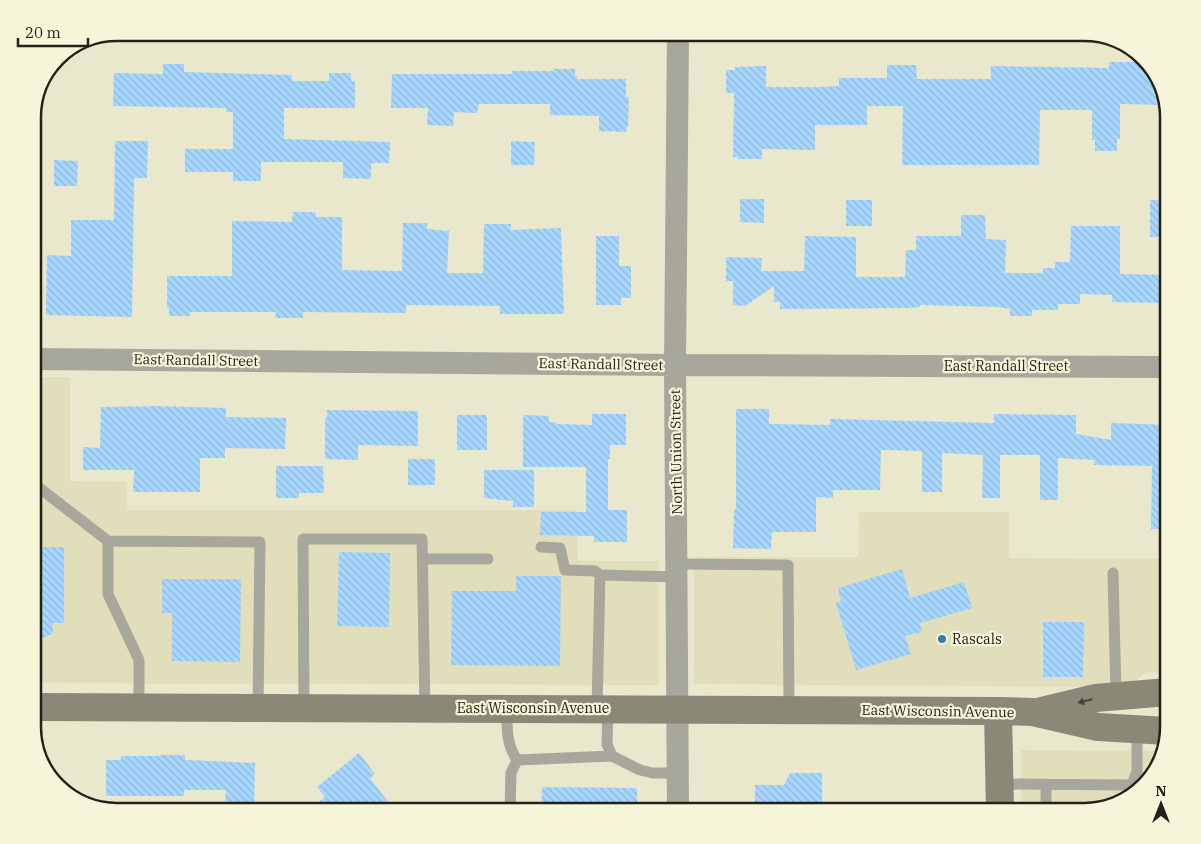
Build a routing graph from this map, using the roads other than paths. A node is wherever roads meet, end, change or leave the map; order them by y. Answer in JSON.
{"nodes":[{"id":1,"x":678,"y":41,"type":"edge"},
{"id":2,"x":41,"y":359,"type":"edge"},
{"id":3,"x":675,"y":365,"type":"junction"},
{"id":4,"x":1160,"y":367,"type":"edge"},
{"id":5,"x":41,"y":490,"type":"edge"},
{"id":6,"x":108,"y":541,"type":"junction"},
{"id":7,"x":541,"y":547,"type":"dead end"},
{"id":8,"x":423,"y":559,"type":"junction"},
{"id":9,"x":488,"y":559,"type":"dead end"},
{"id":10,"x":677,"y":570,"type":"junction"},
{"id":11,"x":1113,"y":572,"type":"dead end"},
{"id":12,"x":600,"y":575,"type":"junction"},
{"id":13,"x":1160,"y":693,"type":"edge"},
{"id":14,"x":1116,"y":696,"type":"junction"},
{"id":15,"x":41,"y":707,"type":"edge"},
{"id":16,"x":139,"y":708,"type":"junction"},
{"id":17,"x":258,"y":708,"type":"junction"},
{"id":18,"x":304,"y":708,"type":"junction"},
{"id":19,"x":425,"y":708,"type":"junction"},
{"id":20,"x":507,"y":708,"type":"junction"},
{"id":21,"x":602,"y":709,"type":"junction"},
{"id":22,"x":677,"y":709,"type":"junction"},
{"id":23,"x":789,"y":710,"type":"junction"},
{"id":24,"x":998,"y":711,"type":"junction"},
{"id":25,"x":1034,"y":713,"type":"junction"},
{"id":26,"x":1137,"y":730,"type":"junction"},
{"id":27,"x":1160,"y":731,"type":"edge"},
{"id":28,"x":612,"y":756,"type":"junction"},
{"id":29,"x":517,"y":760,"type":"junction"},
{"id":30,"x":678,"y":773,"type":"junction"},
{"id":31,"x":1137,"y":779,"type":"edge"},
{"id":32,"x":1000,"y":784,"type":"junction"},
{"id":33,"x":1046,"y":784,"type":"junction"},
{"id":34,"x":1133,"y":785,"type":"edge"},
{"id":35,"x":510,"y":803,"type":"edge"},
{"id":36,"x":678,"y":803,"type":"edge"},
{"id":37,"x":1000,"y":803,"type":"edge"},
{"id":38,"x":1046,"y":803,"type":"edge"}],
"edges":[{"from":1,"to":3,"type":"street","name":"North Union Street"},
{"from":2,"to":3,"type":"street","name":"East Randall Street"},
{"from":3,"to":4,"type":"street","name":"East Randall Street"},
{"from":3,"to":10,"type":"street","name":"North Union Street"},
{"from":5,"to":6,"type":"lane"},
{"from":6,"to":16,"type":"lane"},
{"from":6,"to":17,"type":"lane"},
{"from":7,"to":12,"type":"lane"},
{"from":8,"to":9,"type":"lane"},
{"from":8,"to":18,"type":"lane"},
{"from":8,"to":19,"type":"lane"},
{"from":10,"to":12,"type":"lane"},
{"from":10,"to":22,"type":"street","name":"North Union Street"},
{"from":10,"to":23,"type":"lane"},
{"from":11,"to":14,"type":"lane"},
{"from":12,"to":21,"type":"lane"},
{"from":13,"to":14,"type":"main road","name":"East Wisconsin Avenue"},
{"from":14,"to":25,"type":"main road","name":"East Wisconsin Avenue","one_way":true},
{"from":15,"to":16,"type":"main road","name":"East Wisconsin Avenue"},
{"from":16,"to":17,"type":"main road","name":"East Wisconsin Avenue"},
{"from":17,"to":18,"type":"main road","name":"East Wisconsin Avenue"},
{"from":18,"to":19,"type":"main road","name":"East Wisconsin Avenue"},
{"from":19,"to":20,"type":"main road","name":"East Wisconsin Avenue"},
{"from":20,"to":21,"type":"main road","name":"East Wisconsin Avenue"},
{"from":20,"to":29,"type":"lane"},
{"from":21,"to":22,"type":"main road","name":"East Wisconsin Avenue"},
{"from":21,"to":28,"type":"lane"},
{"from":22,"to":23,"type":"main road","name":"East Wisconsin Avenue"},
{"from":22,"to":30,"type":"street","name":"North Union Street"},
{"from":23,"to":24,"type":"main road","name":"East Wisconsin Avenue"},
{"from":24,"to":25,"type":"main road","name":"East Wisconsin Avenue"},
{"from":24,"to":32,"type":"main road"},
{"from":25,"to":26,"type":"main road","name":"East Wisconsin Avenue"},
{"from":26,"to":27,"type":"main road","name":"East Wisconsin Avenue"},
{"from":26,"to":31,"type":"lane"},
{"from":28,"to":29,"type":"lane"},
{"from":28,"to":30,"type":"lane"},
{"from":29,"to":35,"type":"lane"},
{"from":30,"to":36,"type":"street","name":"North Union Street"},
{"from":32,"to":33,"type":"lane"},
{"from":32,"to":37,"type":"main road"},
{"from":33,"to":34,"type":"lane"},
{"from":33,"to":38,"type":"lane"}]}
